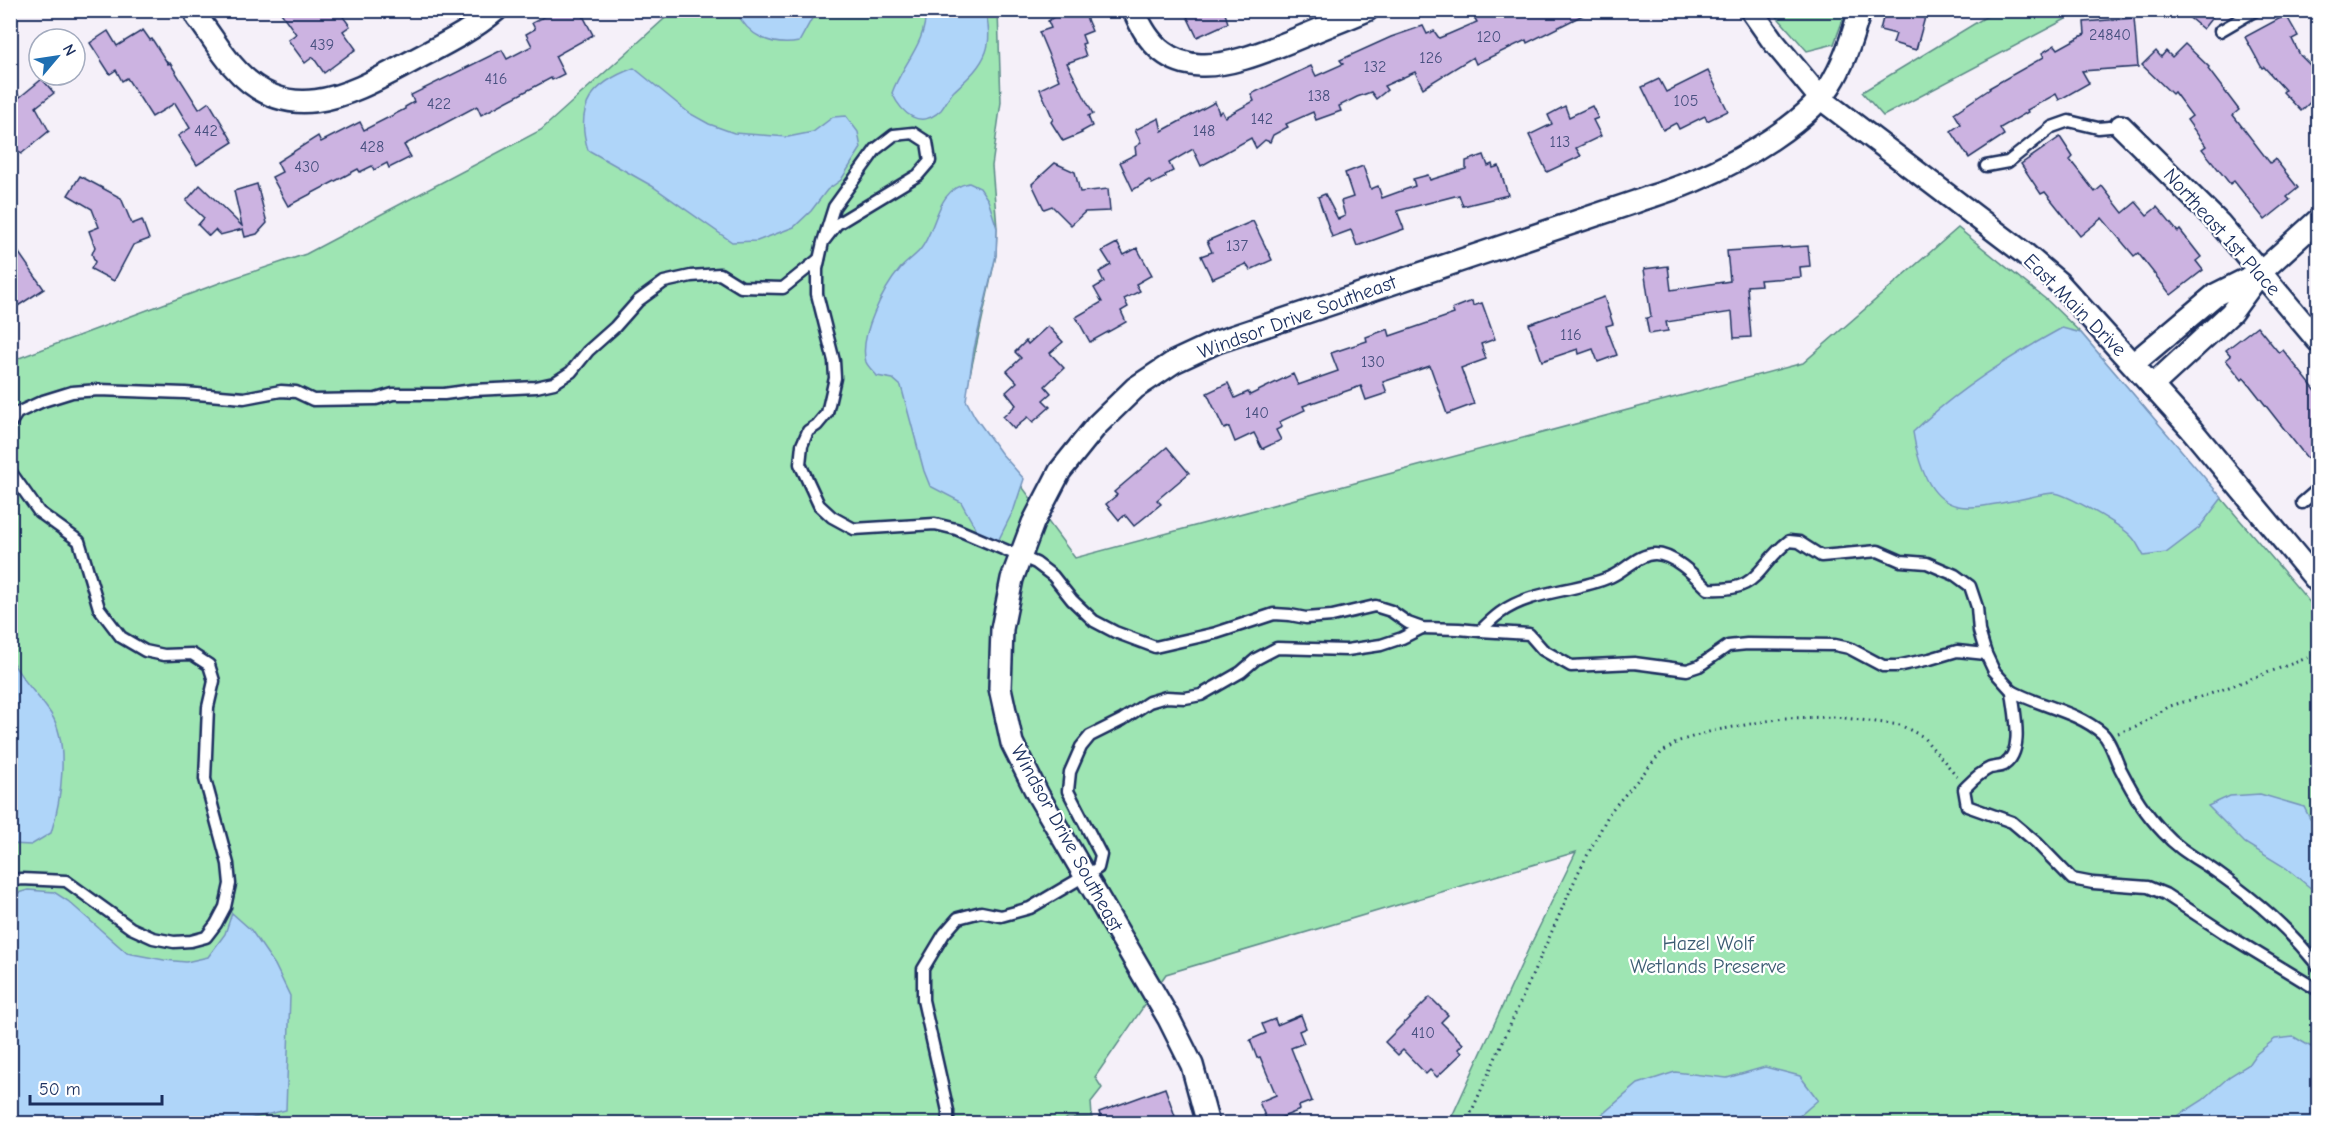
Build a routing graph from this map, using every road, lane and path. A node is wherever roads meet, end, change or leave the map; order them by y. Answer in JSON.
{"nodes":[{"id":1,"x":496,"y":10,"type":"edge"},
{"id":2,"x":1134,"y":10,"type":"edge"},
{"id":3,"x":1367,"y":10,"type":"edge"},
{"id":4,"x":1751,"y":10,"type":"edge"},
{"id":5,"x":1860,"y":10,"type":"edge"},
{"id":6,"x":2256,"y":10,"type":"edge"},
{"id":7,"x":197,"y":16,"type":"dead end"},
{"id":8,"x":2220,"y":31,"type":"dead end"},
{"id":9,"x":1820,"y":98,"type":"junction"},
{"id":10,"x":2121,"y":126,"type":"joint"},
{"id":11,"x":1986,"y":166,"type":"dead end"},
{"id":12,"x":2319,"y":220,"type":"edge"},
{"id":13,"x":823,"y":242,"type":"junction"},
{"id":14,"x":819,"y":259,"type":"junction"},
{"id":15,"x":2261,"y":272,"type":"junction"},
{"id":16,"x":2319,"y":341,"type":"edge"},
{"id":17,"x":2133,"y":364,"type":"junction"},
{"id":18,"x":2152,"y":386,"type":"junction"},
{"id":19,"x":10,"y":424,"type":"edge"},
{"id":20,"x":10,"y":471,"type":"edge"},
{"id":21,"x":2319,"y":489,"type":"edge"},
{"id":22,"x":2302,"y":503,"type":"dead end"},
{"id":23,"x":1020,"y":557,"type":"junction"},
{"id":24,"x":2319,"y":582,"type":"edge"},
{"id":25,"x":1422,"y":628,"type":"junction"},
{"id":26,"x":1480,"y":631,"type":"junction"},
{"id":27,"x":1986,"y":654,"type":"junction"},
{"id":28,"x":2319,"y":654,"type":"edge"},
{"id":29,"x":2012,"y":691,"type":"junction"},
{"id":30,"x":2113,"y":734,"type":"dead end"},
{"id":31,"x":1962,"y":782,"type":"dead end"},
{"id":32,"x":1085,"y":875,"type":"junction"},
{"id":33,"x":10,"y":881,"type":"edge"},
{"id":34,"x":2319,"y":966,"type":"edge"},
{"id":35,"x":2319,"y":990,"type":"edge"},
{"id":36,"x":948,"y":1124,"type":"edge"},
{"id":37,"x":1208,"y":1124,"type":"edge"},
{"id":38,"x":1466,"y":1124,"type":"edge"}],
"edges":[{"from":1,"to":7,"type":"street"},
{"from":2,"to":3,"type":"street"},
{"from":4,"to":9,"type":"street","name":"East Main Drive"},
{"from":5,"to":9,"type":"street","name":"Windsor Drive Southeast"},
{"from":6,"to":8,"type":"lane"},
{"from":9,"to":17,"type":"street","name":"East Main Drive"},
{"from":9,"to":23,"type":"street","name":"Windsor Drive Southeast"},
{"from":10,"to":11,"type":"lane"},
{"from":10,"to":15,"type":"street","name":"Northeast 1st Place"},
{"from":12,"to":15,"type":"street"},
{"from":13,"to":13,"type":"lane"},
{"from":13,"to":14,"type":"lane"},
{"from":14,"to":19,"type":"lane"},
{"from":14,"to":23,"type":"lane"},
{"from":15,"to":16,"type":"street","name":"Northeast 1st Place"},
{"from":15,"to":17,"type":"street"},
{"from":15,"to":18,"type":"street"},
{"from":17,"to":18,"type":"street","name":"East Main Drive"},
{"from":18,"to":24,"type":"street","name":"East Main Drive"},
{"from":20,"to":33,"type":"lane"},
{"from":21,"to":22,"type":"lane"},
{"from":23,"to":25,"type":"lane"},
{"from":23,"to":32,"type":"street","name":"Windsor Drive Southeast"},
{"from":25,"to":26,"type":"lane"},
{"from":25,"to":32,"type":"lane"},
{"from":26,"to":27,"type":"lane"},
{"from":26,"to":27,"type":"lane"},
{"from":27,"to":29,"type":"lane"},
{"from":28,"to":30,"type":"path"},
{"from":29,"to":34,"type":"lane"},
{"from":29,"to":35,"type":"lane"},
{"from":31,"to":38,"type":"path"},
{"from":32,"to":36,"type":"lane"},
{"from":32,"to":37,"type":"street","name":"Windsor Drive Southeast"}]}
